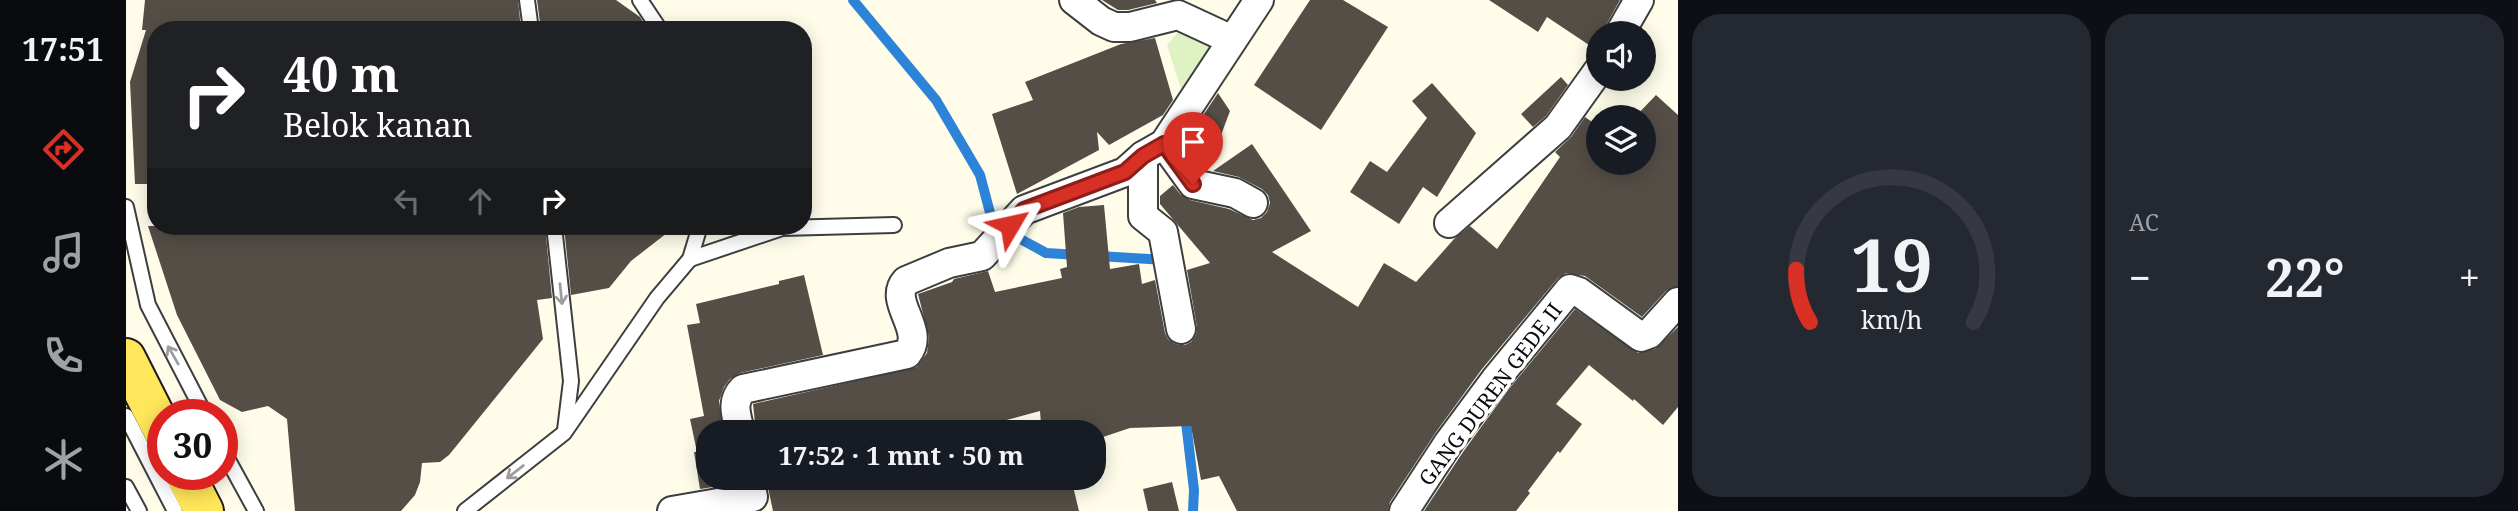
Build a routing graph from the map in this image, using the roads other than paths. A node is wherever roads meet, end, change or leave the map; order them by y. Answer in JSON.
{"nodes":[{"id":1,"x":527,"y":0,"type":"edge"},
{"id":2,"x":640,"y":0,"type":"edge"},
{"id":3,"x":1074,"y":0,"type":"edge"},
{"id":4,"x":1259,"y":0,"type":"edge"},
{"id":5,"x":1639,"y":0,"type":"edge"},
{"id":6,"x":530,"y":21,"type":"edge"},
{"id":7,"x":654,"y":21,"type":"edge"},
{"id":8,"x":1627,"y":21,"type":"edge"},
{"id":9,"x":1232,"y":40,"type":"junction"},
{"id":10,"x":1586,"y":88,"type":"edge"},
{"id":11,"x":1153,"y":150,"type":"junction"},
{"id":12,"x":1253,"y":203,"type":"dead end"},
{"id":13,"x":126,"y":207,"type":"edge"},
{"id":14,"x":1449,"y":223,"type":"dead end"},
{"id":15,"x":894,"y":225,"type":"dead end"},
{"id":16,"x":812,"y":227,"type":"edge"},
{"id":17,"x":555,"y":235,"type":"edge"},
{"id":18,"x":697,"y":235,"type":"edge"},
{"id":19,"x":761,"y":235,"type":"edge"},
{"id":20,"x":690,"y":259,"type":"junction"},
{"id":21,"x":1678,"y":303,"type":"edge"},
{"id":22,"x":1181,"y":329,"type":"dead end"},
{"id":23,"x":126,"y":358,"type":"edge"},
{"id":24,"x":147,"y":399,"type":"edge"},
{"id":25,"x":197,"y":399,"type":"edge"},
{"id":26,"x":126,"y":416,"type":"edge"},
{"id":27,"x":738,"y":420,"type":"edge"},
{"id":28,"x":564,"y":433,"type":"junction"},
{"id":29,"x":238,"y":478,"type":"edge"},
{"id":30,"x":126,"y":487,"type":"edge"},
{"id":31,"x":193,"y":490,"type":"edge"},
{"id":32,"x":753,"y":495,"type":"edge"},
{"id":33,"x":139,"y":511,"type":"edge"},
{"id":34,"x":175,"y":511,"type":"edge"},
{"id":35,"x":204,"y":511,"type":"edge"},
{"id":36,"x":256,"y":511,"type":"edge"},
{"id":37,"x":465,"y":511,"type":"edge"},
{"id":38,"x":672,"y":511,"type":"edge"},
{"id":39,"x":1404,"y":511,"type":"edge"}],
"edges":[{"from":1,"to":6,"type":"lane"},
{"from":2,"to":7,"type":"lane"},
{"from":3,"to":9,"type":"street"},
{"from":4,"to":9,"type":"street"},
{"from":5,"to":8,"type":"street"},
{"from":9,"to":11,"type":"street"},
{"from":10,"to":14,"type":"street"},
{"from":11,"to":12,"type":"street"},
{"from":11,"to":22,"type":"street"},
{"from":11,"to":27,"type":"street"},
{"from":25,"to":13,"type":"lane","one_way":true},
{"from":15,"to":16,"type":"lane"},
{"from":17,"to":28,"type":"lane","one_way":true},
{"from":18,"to":20,"type":"lane"},
{"from":19,"to":20,"type":"lane"},
{"from":20,"to":28,"type":"lane"},
{"from":21,"to":39,"type":"street","name":"GANG DUREN GEDE II"},
{"from":23,"to":24,"type":"main road"},
{"from":26,"to":34,"type":"lane"},
{"from":28,"to":37,"type":"lane","one_way":true},
{"from":29,"to":36,"type":"lane"},
{"from":30,"to":33,"type":"lane"},
{"from":31,"to":35,"type":"main road"},
{"from":32,"to":38,"type":"street"}]}
